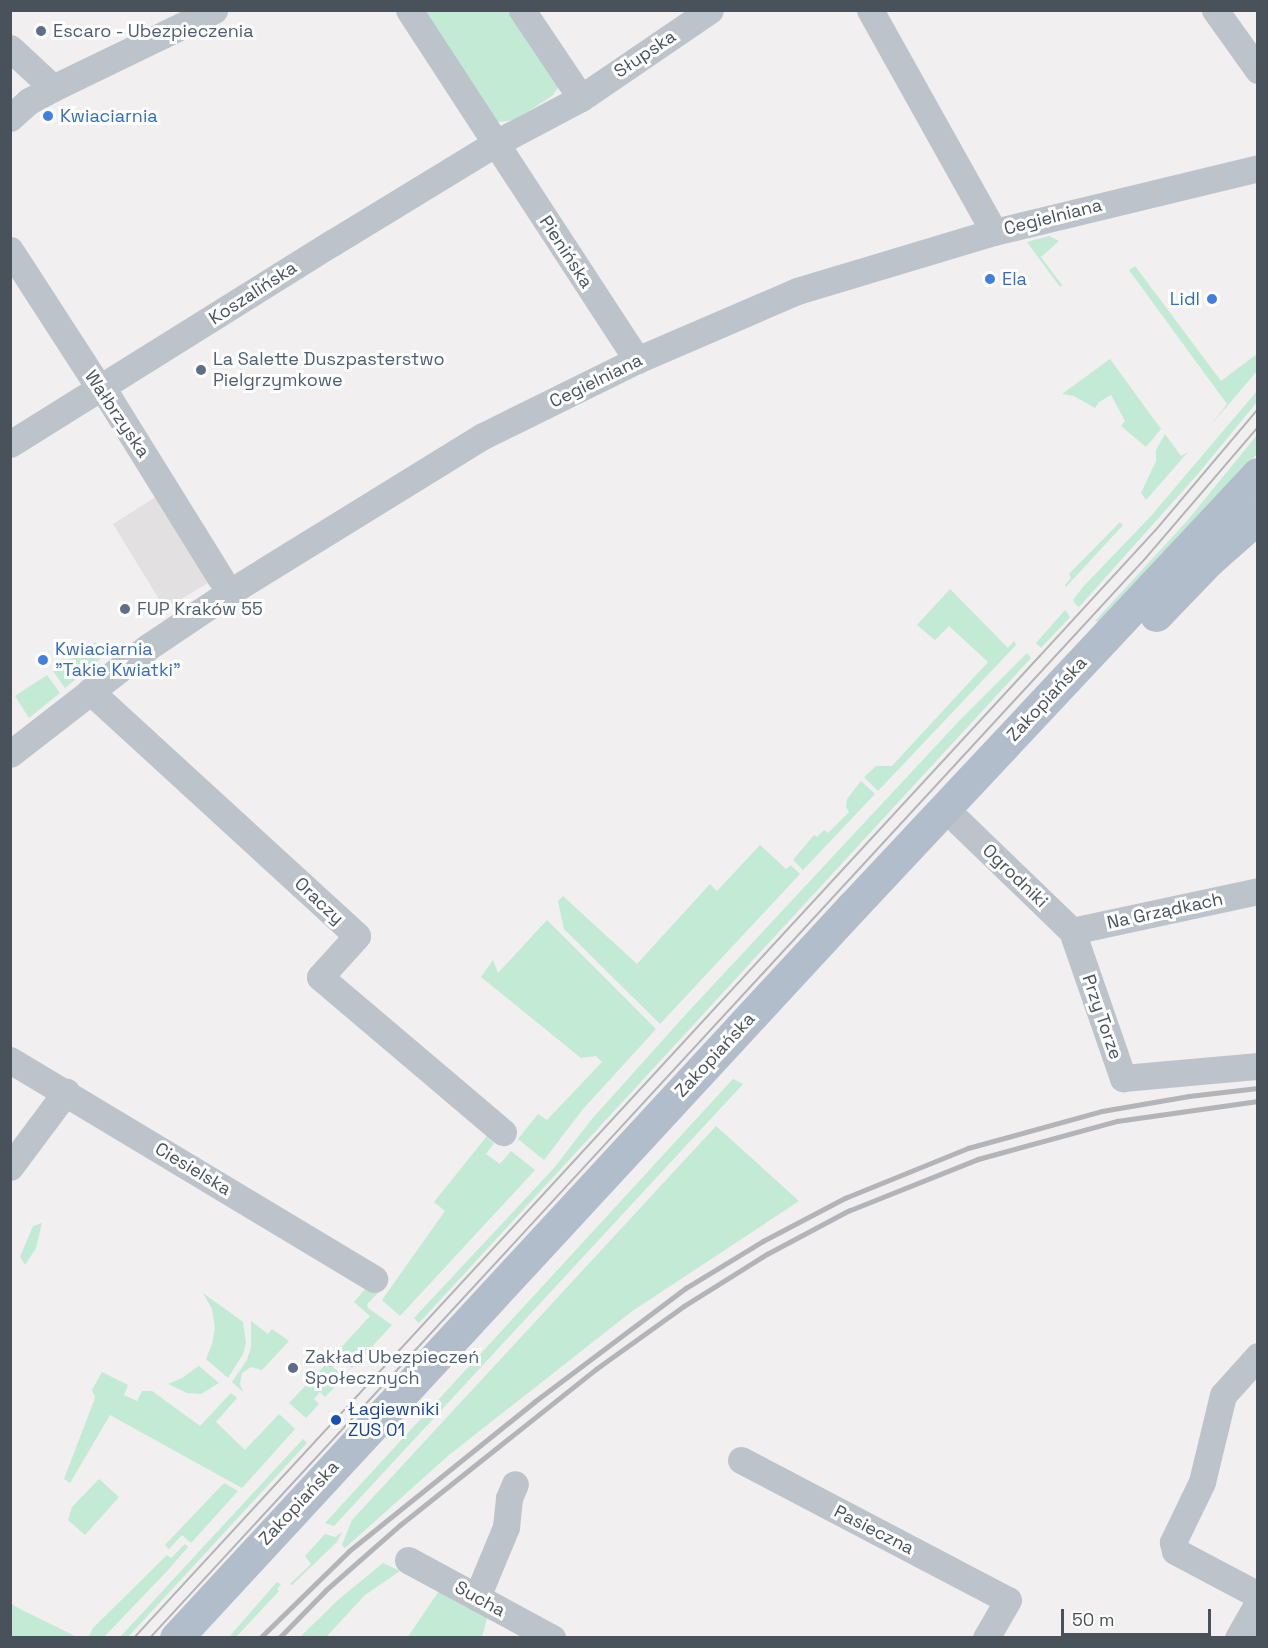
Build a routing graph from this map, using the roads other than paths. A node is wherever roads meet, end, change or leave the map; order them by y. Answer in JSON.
{"nodes":[{"id":1,"x":409,"y":10,"type":"edge"},
{"id":2,"x":522,"y":10,"type":"edge"},
{"id":3,"x":710,"y":10,"type":"edge"},
{"id":4,"x":870,"y":10,"type":"edge"},
{"id":5,"x":1215,"y":10,"type":"edge"},
{"id":6,"x":197,"y":14,"type":"edge"},
{"id":7,"x":10,"y":48,"type":"edge"},
{"id":8,"x":1257,"y":70,"type":"edge"},
{"id":9,"x":53,"y":88,"type":"junction"},
{"id":10,"x":580,"y":98,"type":"junction"},
{"id":11,"x":10,"y":118,"type":"edge"},
{"id":12,"x":496,"y":143,"type":"junction"},
{"id":13,"x":1257,"y":168,"type":"edge"},
{"id":14,"x":994,"y":232,"type":"junction"},
{"id":15,"x":10,"y":250,"type":"edge"},
{"id":16,"x":637,"y":360,"type":"junction"},
{"id":17,"x":100,"y":389,"type":"junction"},
{"id":18,"x":10,"y":444,"type":"edge"},
{"id":19,"x":1257,"y":474,"type":"edge"},
{"id":20,"x":1257,"y":517,"type":"edge"},
{"id":21,"x":221,"y":579,"type":"dead end"},
{"id":22,"x":90,"y":691,"type":"junction"},
{"id":23,"x":10,"y":754,"type":"edge"},
{"id":24,"x":958,"y":821,"type":"junction"},
{"id":25,"x":1257,"y":891,"type":"edge"},
{"id":26,"x":1072,"y":931,"type":"junction"},
{"id":27,"x":10,"y":1060,"type":"edge"},
{"id":28,"x":1257,"y":1066,"type":"edge"},
{"id":29,"x":66,"y":1092,"type":"junction"},
{"id":30,"x":503,"y":1132,"type":"dead end"},
{"id":31,"x":10,"y":1167,"type":"edge"},
{"id":32,"x":374,"y":1279,"type":"dead end"},
{"id":33,"x":1257,"y":1356,"type":"edge"},
{"id":34,"x":741,"y":1460,"type":"dead end"},
{"id":35,"x":515,"y":1484,"type":"dead end"},
{"id":36,"x":408,"y":1560,"type":"dead end"},
{"id":37,"x":1257,"y":1595,"type":"edge"},
{"id":38,"x":477,"y":1597,"type":"junction"},
{"id":39,"x":1257,"y":1603,"type":"edge"},
{"id":40,"x":176,"y":1638,"type":"edge"},
{"id":41,"x":204,"y":1638,"type":"edge"},
{"id":42,"x":552,"y":1638,"type":"edge"},
{"id":43,"x":986,"y":1638,"type":"edge"},
{"id":44,"x":1238,"y":1638,"type":"edge"}],
"edges":[{"from":1,"to":12,"type":"street","name":"Pienińska"},
{"from":2,"to":10,"type":"street"},
{"from":3,"to":10,"type":"street","name":"Słupska"},
{"from":4,"to":14,"type":"street"},
{"from":5,"to":8,"type":"street"},
{"from":6,"to":9,"type":"street"},
{"from":7,"to":9,"type":"street"},
{"from":9,"to":11,"type":"street"},
{"from":10,"to":12,"type":"street","name":"Słupska"},
{"from":12,"to":16,"type":"street","name":"Pienińska"},
{"from":12,"to":17,"type":"street","name":"Koszalińska"},
{"from":13,"to":14,"type":"street","name":"Cegielniana"},
{"from":14,"to":16,"type":"street","name":"Cegielniana"},
{"from":15,"to":17,"type":"street","name":"Wałbrzyska"},
{"from":16,"to":22,"type":"street","name":"Cegielniana"},
{"from":17,"to":18,"type":"street","name":"Koszalińska"},
{"from":17,"to":21,"type":"street","name":"Wałbrzyska"},
{"from":19,"to":40,"type":"main road","name":"Zakopiańska"},
{"from":20,"to":24,"type":"main road","name":"Zakopiańska"},
{"from":22,"to":23,"type":"street","name":"Cegielniana"},
{"from":22,"to":30,"type":"street","name":"Oraczy"},
{"from":24,"to":26,"type":"street","name":"Ogrodniki"},
{"from":24,"to":41,"type":"main road","name":"Zakopiańska"},
{"from":25,"to":26,"type":"street","name":"Na Grządkach"},
{"from":26,"to":28,"type":"street","name":"Przy Torze"},
{"from":27,"to":29,"type":"street","name":"Ciesielska"},
{"from":29,"to":31,"type":"street"},
{"from":29,"to":32,"type":"street","name":"Ciesielska"},
{"from":33,"to":37,"type":"street"},
{"from":34,"to":43,"type":"street","name":"Pasieczna"},
{"from":35,"to":38,"type":"street"},
{"from":36,"to":38,"type":"street","name":"Sucha"},
{"from":38,"to":42,"type":"street","name":"Sucha"},
{"from":39,"to":44,"type":"street"}]}
